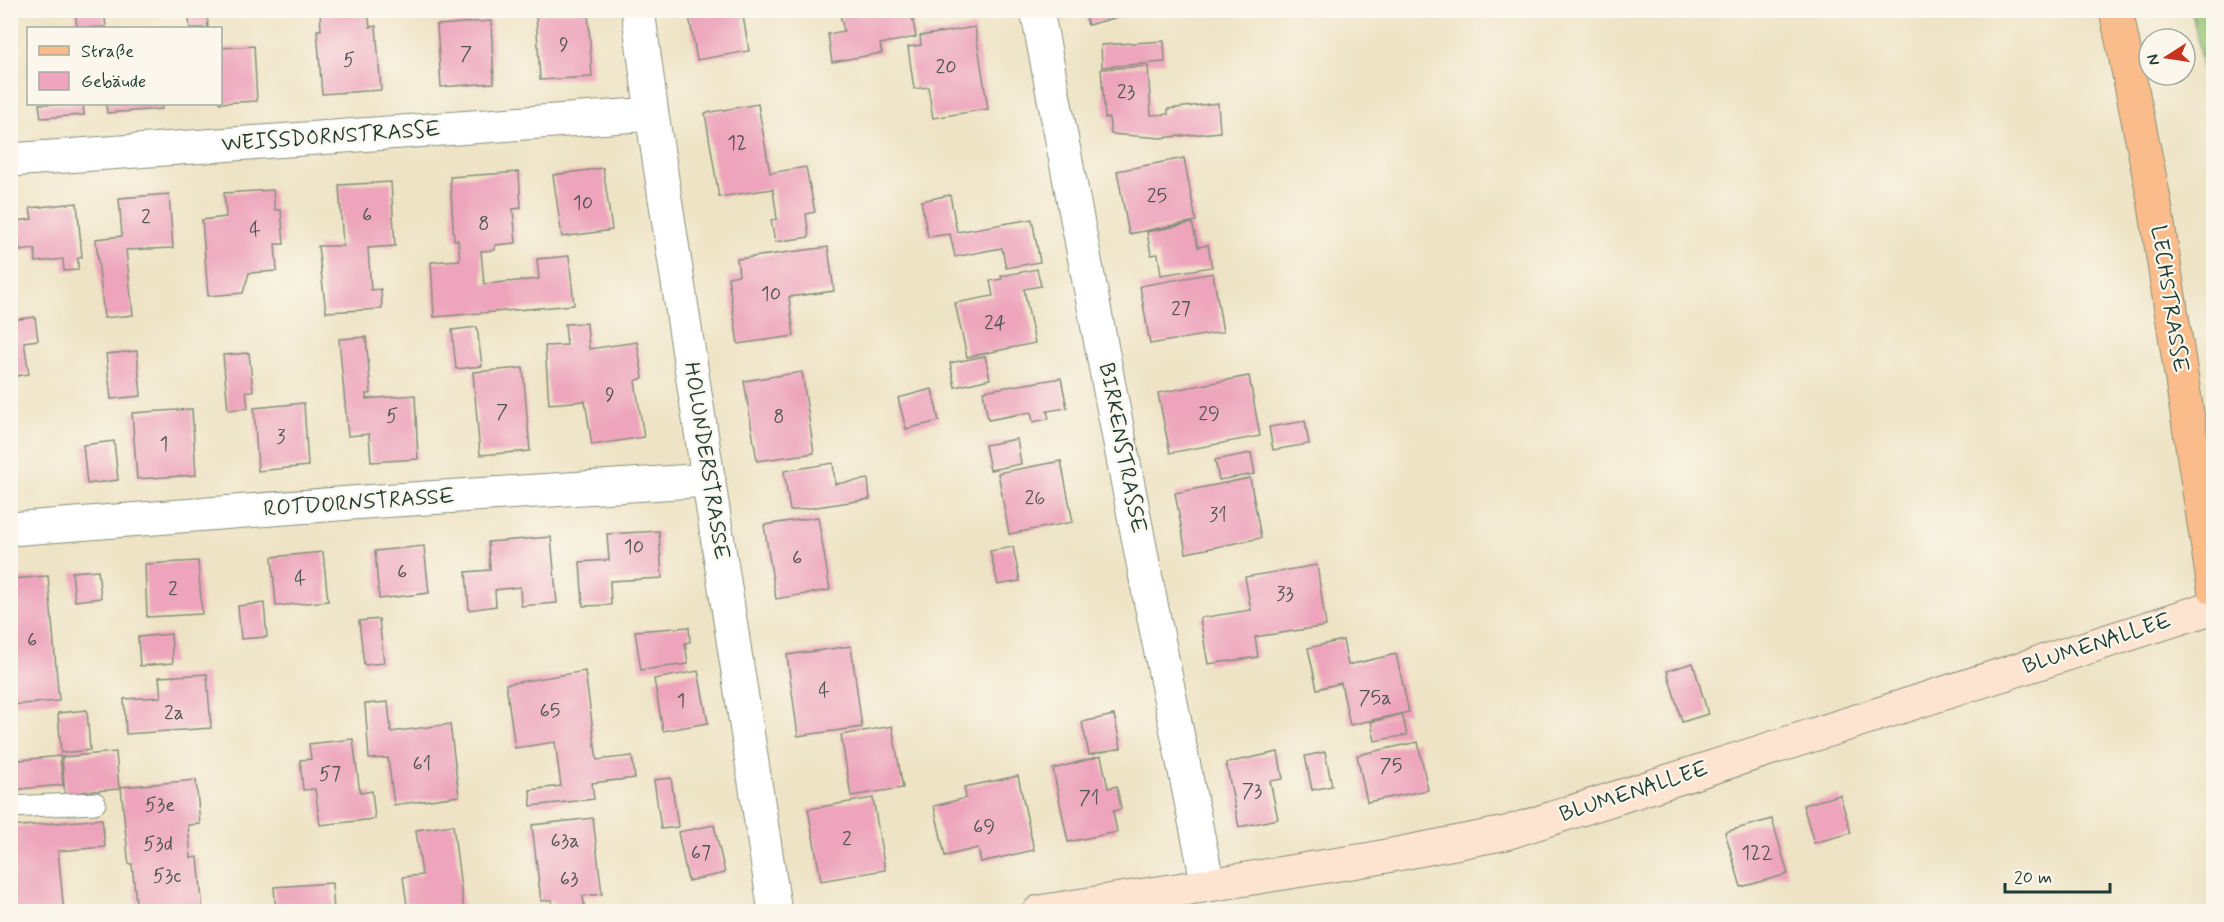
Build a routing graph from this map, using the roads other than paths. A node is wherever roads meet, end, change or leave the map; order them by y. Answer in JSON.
{"nodes":[{"id":1,"x":638,"y":10,"type":"edge"},
{"id":2,"x":1037,"y":10,"type":"edge"},
{"id":3,"x":2116,"y":10,"type":"edge"},
{"id":4,"x":652,"y":114,"type":"junction"},
{"id":5,"x":10,"y":160,"type":"edge"},
{"id":6,"x":709,"y":480,"type":"junction"},
{"id":7,"x":10,"y":529,"type":"edge"},
{"id":8,"x":2214,"y":588,"type":"edge"},
{"id":9,"x":2214,"y":607,"type":"edge"},
{"id":10,"x":95,"y":803,"type":"dead end"},
{"id":11,"x":10,"y":807,"type":"edge"},
{"id":12,"x":1208,"y":885,"type":"junction"},
{"id":13,"x":775,"y":912,"type":"edge"},
{"id":14,"x":1039,"y":912,"type":"edge"}],
"edges":[{"from":1,"to":4,"type":"street","name":"HOLUNDERSTRASSE"},
{"from":2,"to":12,"type":"street","name":"BIRKENSTRASSE"},
{"from":3,"to":8,"type":"main road","name":"LECHSTRASSE"},
{"from":4,"to":5,"type":"street","name":"WEISSDORNSTRASSE"},
{"from":4,"to":6,"type":"street","name":"HOLUNDERSTRASSE"},
{"from":6,"to":7,"type":"street","name":"ROTDORNSTRASSE"},
{"from":6,"to":13,"type":"street","name":"HOLUNDERSTRASSE"},
{"from":9,"to":12,"type":"street","name":"BLUMENALLEE"},
{"from":10,"to":11,"type":"lane"},
{"from":12,"to":14,"type":"street","name":"BLUMENALLEE"}]}
